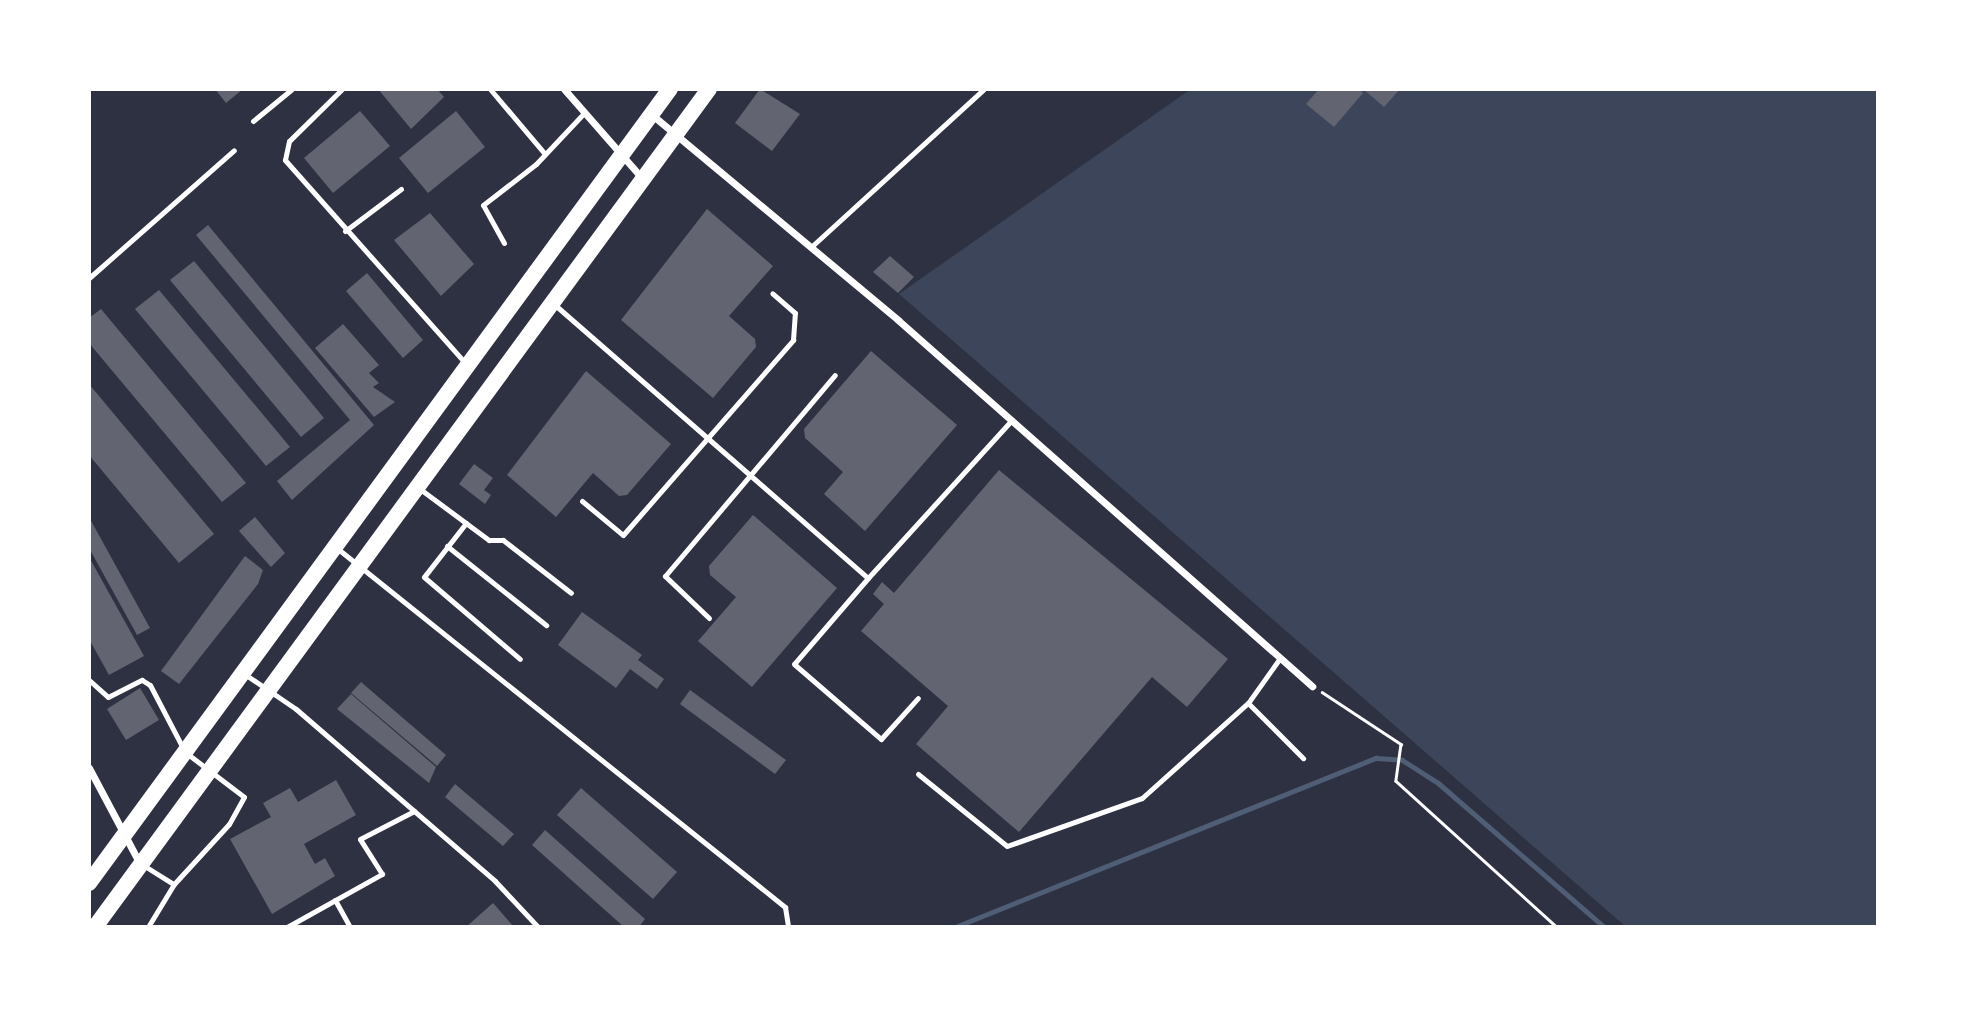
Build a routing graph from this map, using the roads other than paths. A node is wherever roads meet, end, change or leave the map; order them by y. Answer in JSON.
{"nodes":[{"id":1,"x":292,"y":89,"type":"edge"},
{"id":2,"x":342,"y":89,"type":"edge"},
{"id":3,"x":490,"y":89,"type":"edge"},
{"id":4,"x":564,"y":89,"type":"edge"},
{"id":5,"x":670,"y":89,"type":"edge"},
{"id":6,"x":709,"y":89,"type":"edge"},
{"id":7,"x":984,"y":89,"type":"edge"},
{"id":8,"x":584,"y":113,"type":"junction"},
{"id":9,"x":651,"y":114,"type":"junction"},
{"id":10,"x":253,"y":121,"type":"dead end"},
{"id":11,"x":676,"y":135,"type":"junction"},
{"id":12,"x":234,"y":150,"type":"dead end"},
{"id":13,"x":545,"y":153,"type":"junction"},
{"id":14,"x":622,"y":157,"type":"junction"},
{"id":15,"x":643,"y":179,"type":"junction"},
{"id":16,"x":401,"y":189,"type":"dead end"},
{"id":17,"x":345,"y":231,"type":"junction"},
{"id":18,"x":504,"y":243,"type":"dead end"},
{"id":19,"x":811,"y":247,"type":"junction"},
{"id":20,"x":89,"y":278,"type":"edge"},
{"id":21,"x":772,"y":293,"type":"dead end"},
{"id":22,"x":552,"y":303,"type":"junction"},
{"id":23,"x":468,"y":366,"type":"junction"},
{"id":24,"x":835,"y":375,"type":"dead end"},
{"id":25,"x":1012,"y":420,"type":"junction"},
{"id":26,"x":707,"y":438,"type":"junction"},
{"id":27,"x":750,"y":475,"type":"junction"},
{"id":28,"x":418,"y":487,"type":"junction"},
{"id":29,"x":582,"y":501,"type":"dead end"},
{"id":30,"x":466,"y":523,"type":"junction"},
{"id":31,"x":447,"y":546,"type":"junction"},
{"id":32,"x":336,"y":547,"type":"junction"},
{"id":33,"x":360,"y":566,"type":"junction"},
{"id":34,"x":868,"y":578,"type":"junction"},
{"id":35,"x":571,"y":593,"type":"dead end"},
{"id":36,"x":709,"y":618,"type":"dead end"},
{"id":37,"x":546,"y":625,"type":"dead end"},
{"id":38,"x":1280,"y":658,"type":"junction"},
{"id":39,"x":520,"y":659,"type":"dead end"},
{"id":40,"x":243,"y":673,"type":"junction"},
{"id":41,"x":89,"y":680,"type":"edge"},
{"id":42,"x":1312,"y":686,"type":"road end"},
{"id":43,"x":269,"y":691,"type":"junction"},
{"id":44,"x":918,"y":698,"type":"dead end"},
{"id":45,"x":1248,"y":703,"type":"junction"},
{"id":46,"x":186,"y":752,"type":"junction"},
{"id":47,"x":1303,"y":758,"type":"dead end"},
{"id":48,"x":89,"y":768,"type":"edge"},
{"id":49,"x":208,"y":773,"type":"junction"},
{"id":50,"x":918,"y":774,"type":"dead end"},
{"id":51,"x":414,"y":811,"type":"junction"},
{"id":52,"x":126,"y":833,"type":"junction"},
{"id":53,"x":141,"y":864,"type":"junction"},
{"id":54,"x":89,"y":883,"type":"edge"},
{"id":55,"x":174,"y":884,"type":"junction"},
{"id":56,"x":335,"y":900,"type":"junction"},
{"id":57,"x":94,"y":927,"type":"edge"},
{"id":58,"x":148,"y":927,"type":"edge"},
{"id":59,"x":287,"y":927,"type":"edge"},
{"id":60,"x":350,"y":927,"type":"edge"},
{"id":61,"x":538,"y":927,"type":"edge"},
{"id":62,"x":788,"y":927,"type":"edge"}],
"edges":[{"from":1,"to":10,"type":"lane"},
{"from":2,"to":17,"type":"lane"},
{"from":3,"to":13,"type":"lane"},
{"from":4,"to":8,"type":"street"},
{"from":5,"to":9,"type":"main road"},
{"from":6,"to":11,"type":"main road"},
{"from":7,"to":19,"type":"lane"},
{"from":8,"to":13,"type":"lane"},
{"from":8,"to":14,"type":"street"},
{"from":9,"to":11,"type":"street"},
{"from":9,"to":14,"type":"main road"},
{"from":11,"to":15,"type":"main road"},
{"from":11,"to":19,"type":"street"},
{"from":12,"to":20,"type":"lane"},
{"from":13,"to":18,"type":"lane"},
{"from":14,"to":15,"type":"street"},
{"from":14,"to":23,"type":"main road"},
{"from":15,"to":22,"type":"main road"},
{"from":16,"to":17,"type":"lane"},
{"from":17,"to":23,"type":"lane"},
{"from":19,"to":25,"type":"street"},
{"from":21,"to":26,"type":"lane"},
{"from":22,"to":26,"type":"lane"},
{"from":22,"to":28,"type":"main road"},
{"from":23,"to":32,"type":"main road"},
{"from":24,"to":27,"type":"lane"},
{"from":25,"to":34,"type":"lane"},
{"from":25,"to":38,"type":"street"},
{"from":26,"to":27,"type":"lane"},
{"from":26,"to":29,"type":"lane"},
{"from":27,"to":34,"type":"lane"},
{"from":27,"to":36,"type":"lane"},
{"from":28,"to":30,"type":"lane"},
{"from":28,"to":33,"type":"main road"},
{"from":30,"to":31,"type":"lane"},
{"from":30,"to":35,"type":"lane"},
{"from":31,"to":37,"type":"lane"},
{"from":31,"to":39,"type":"lane"},
{"from":32,"to":33,"type":"lane"},
{"from":32,"to":40,"type":"main road"},
{"from":33,"to":43,"type":"main road"},
{"from":33,"to":62,"type":"lane"},
{"from":34,"to":44,"type":"lane"},
{"from":38,"to":42,"type":"street"},
{"from":38,"to":45,"type":"lane"},
{"from":40,"to":43,"type":"lane"},
{"from":40,"to":46,"type":"main road"},
{"from":41,"to":46,"type":"lane"},
{"from":43,"to":49,"type":"main road"},
{"from":43,"to":51,"type":"lane"},
{"from":45,"to":47,"type":"lane"},
{"from":45,"to":50,"type":"lane"},
{"from":46,"to":49,"type":"lane"},
{"from":46,"to":52,"type":"main road"},
{"from":48,"to":52,"type":"street"},
{"from":49,"to":53,"type":"main road"},
{"from":49,"to":55,"type":"lane"},
{"from":51,"to":56,"type":"lane"},
{"from":51,"to":61,"type":"lane"},
{"from":52,"to":53,"type":"street"},
{"from":52,"to":54,"type":"main road"},
{"from":53,"to":55,"type":"lane"},
{"from":53,"to":57,"type":"main road"},
{"from":55,"to":58,"type":"lane"},
{"from":56,"to":59,"type":"lane"},
{"from":56,"to":60,"type":"lane"}]}
